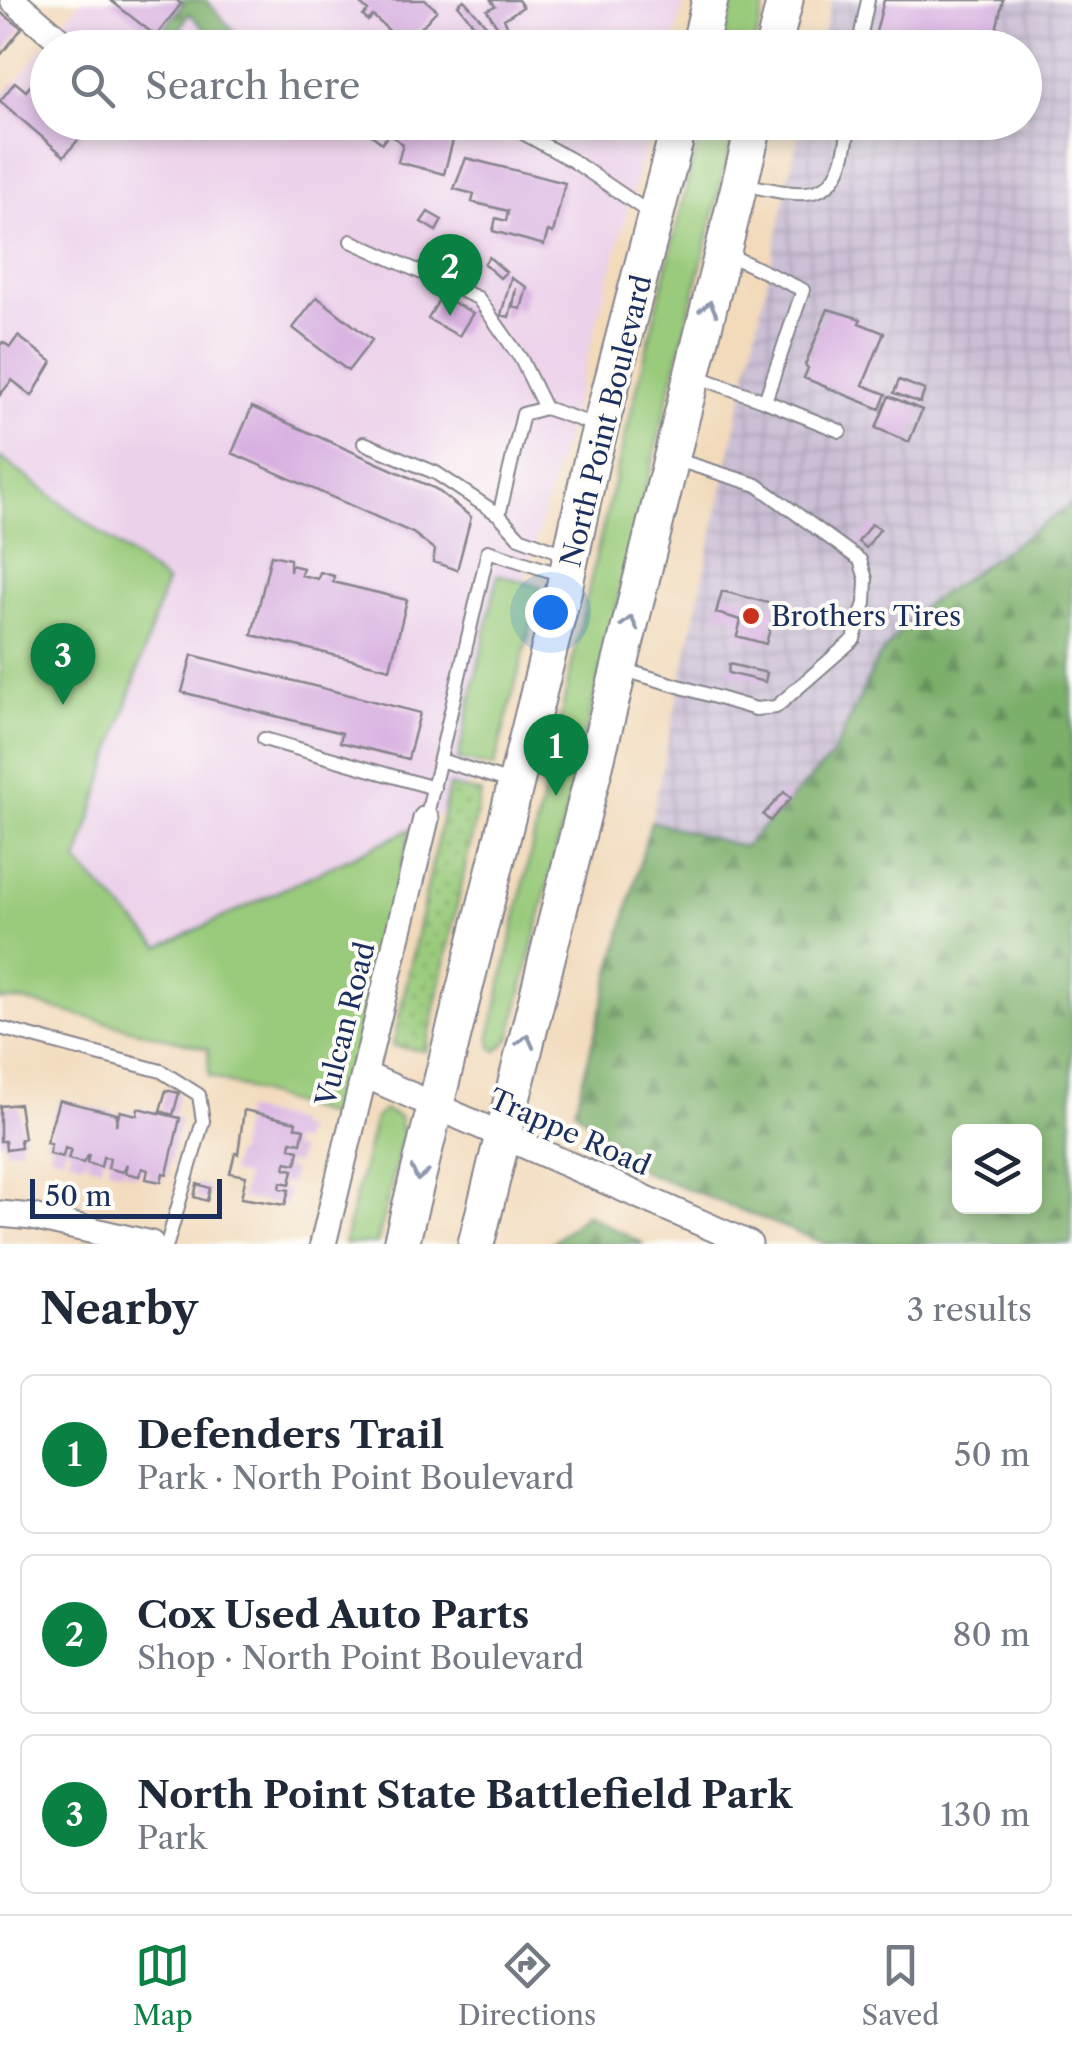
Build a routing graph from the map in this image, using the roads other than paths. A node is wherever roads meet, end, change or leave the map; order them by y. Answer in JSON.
{"nodes":[{"id":1,"x":13,"y":0,"type":"edge"},
{"id":2,"x":710,"y":0,"type":"edge"},
{"id":3,"x":785,"y":0,"type":"edge"},
{"id":4,"x":868,"y":0,"type":"edge"},
{"id":5,"x":48,"y":30,"type":"edge"},
{"id":6,"x":702,"y":30,"type":"edge"},
{"id":7,"x":778,"y":30,"type":"edge"},
{"id":8,"x":862,"y":30,"type":"edge"},
{"id":9,"x":534,"y":140,"type":"edge"},
{"id":10,"x":676,"y":140,"type":"edge"},
{"id":11,"x":751,"y":140,"type":"edge"},
{"id":12,"x":847,"y":140,"type":"edge"},
{"id":13,"x":740,"y":183,"type":"junction"},
{"id":14,"x":657,"y":218,"type":"junction"},
{"id":15,"x":351,"y":241,"type":"dead end"},
{"id":16,"x":723,"y":252,"type":"junction"},
{"id":17,"x":692,"y":375,"type":"junction"},
{"id":18,"x":765,"y":401,"type":"junction"},
{"id":19,"x":545,"y":408,"type":"junction"},
{"id":20,"x":600,"y":427,"type":"junction"},
{"id":21,"x":840,"y":431,"type":"dead end"},
{"id":22,"x":364,"y":443,"type":"dead end"},
{"id":23,"x":671,"y":458,"type":"junction"},
{"id":24,"x":499,"y":515,"type":"junction"},
{"id":25,"x":569,"y":567,"type":"junction"},
{"id":26,"x":619,"y":668,"type":"junction"},
{"id":27,"x":264,"y":739,"type":"dead end"},
{"id":28,"x":440,"y":760,"type":"junction"},
{"id":29,"x":516,"y":784,"type":"junction"},
{"id":30,"x":434,"y":788,"type":"junction"},
{"id":31,"x":426,"y":819,"type":"joint"},
{"id":32,"x":0,"y":1028,"type":"edge"},
{"id":33,"x":365,"y":1076,"type":"junction"},
{"id":34,"x":436,"y":1104,"type":"junction"},
{"id":35,"x":502,"y":1135,"type":"junction"},
{"id":36,"x":0,"y":1214,"type":"edge"},
{"id":37,"x":151,"y":1244,"type":"edge"},
{"id":38,"x":167,"y":1244,"type":"edge"},
{"id":39,"x":323,"y":1244,"type":"edge"},
{"id":40,"x":401,"y":1244,"type":"edge"},
{"id":41,"x":476,"y":1244,"type":"edge"},
{"id":42,"x":749,"y":1244,"type":"edge"}],
"edges":[{"from":1,"to":5,"type":"street"},
{"from":2,"to":6,"type":"main road"},
{"from":3,"to":7,"type":"main road"},
{"from":4,"to":8,"type":"lane"},
{"from":9,"to":14,"type":"lane"},
{"from":10,"to":14,"type":"main road","name":"North Point Boulevard"},
{"from":11,"to":13,"type":"main road"},
{"from":12,"to":13,"type":"lane"},
{"from":13,"to":16,"type":"main road"},
{"from":14,"to":20,"type":"main road","name":"North Point Boulevard"},
{"from":15,"to":19,"type":"lane"},
{"from":17,"to":16,"type":"main road","one_way":true},
{"from":16,"to":18,"type":"lane"},
{"from":17,"to":18,"type":"lane"},
{"from":17,"to":23,"type":"main road"},
{"from":18,"to":21,"type":"lane"},
{"from":19,"to":20,"type":"lane"},
{"from":19,"to":24,"type":"lane"},
{"from":20,"to":25,"type":"main road","name":"North Point Boulevard"},
{"from":22,"to":24,"type":"lane"},
{"from":26,"to":23,"type":"main road","one_way":true},
{"from":23,"to":26,"type":"lane"},
{"from":24,"to":25,"type":"lane"},
{"from":25,"to":28,"type":"lane"},
{"from":25,"to":29,"type":"main road","name":"North Point Boulevard"},
{"from":35,"to":26,"type":"main road","one_way":true},
{"from":27,"to":30,"type":"lane"},
{"from":28,"to":29,"type":"lane"},
{"from":28,"to":30,"type":"lane"},
{"from":29,"to":34,"type":"main road","name":"North Point Boulevard"},
{"from":30,"to":31,"type":"lane"},
{"from":31,"to":33,"type":"street","name":"Vulcan Road"},
{"from":32,"to":38,"type":"lane"},
{"from":33,"to":34,"type":"street","name":"Trappe Road"},
{"from":33,"to":39,"type":"street","name":"Vulcan Road"},
{"from":34,"to":35,"type":"street","name":"Trappe Road"},
{"from":34,"to":40,"type":"main road","name":"North Point Boulevard","one_way":true},
{"from":35,"to":41,"type":"main road"},
{"from":35,"to":42,"type":"street","name":"Trappe Road"},
{"from":36,"to":37,"type":"street"}]}
